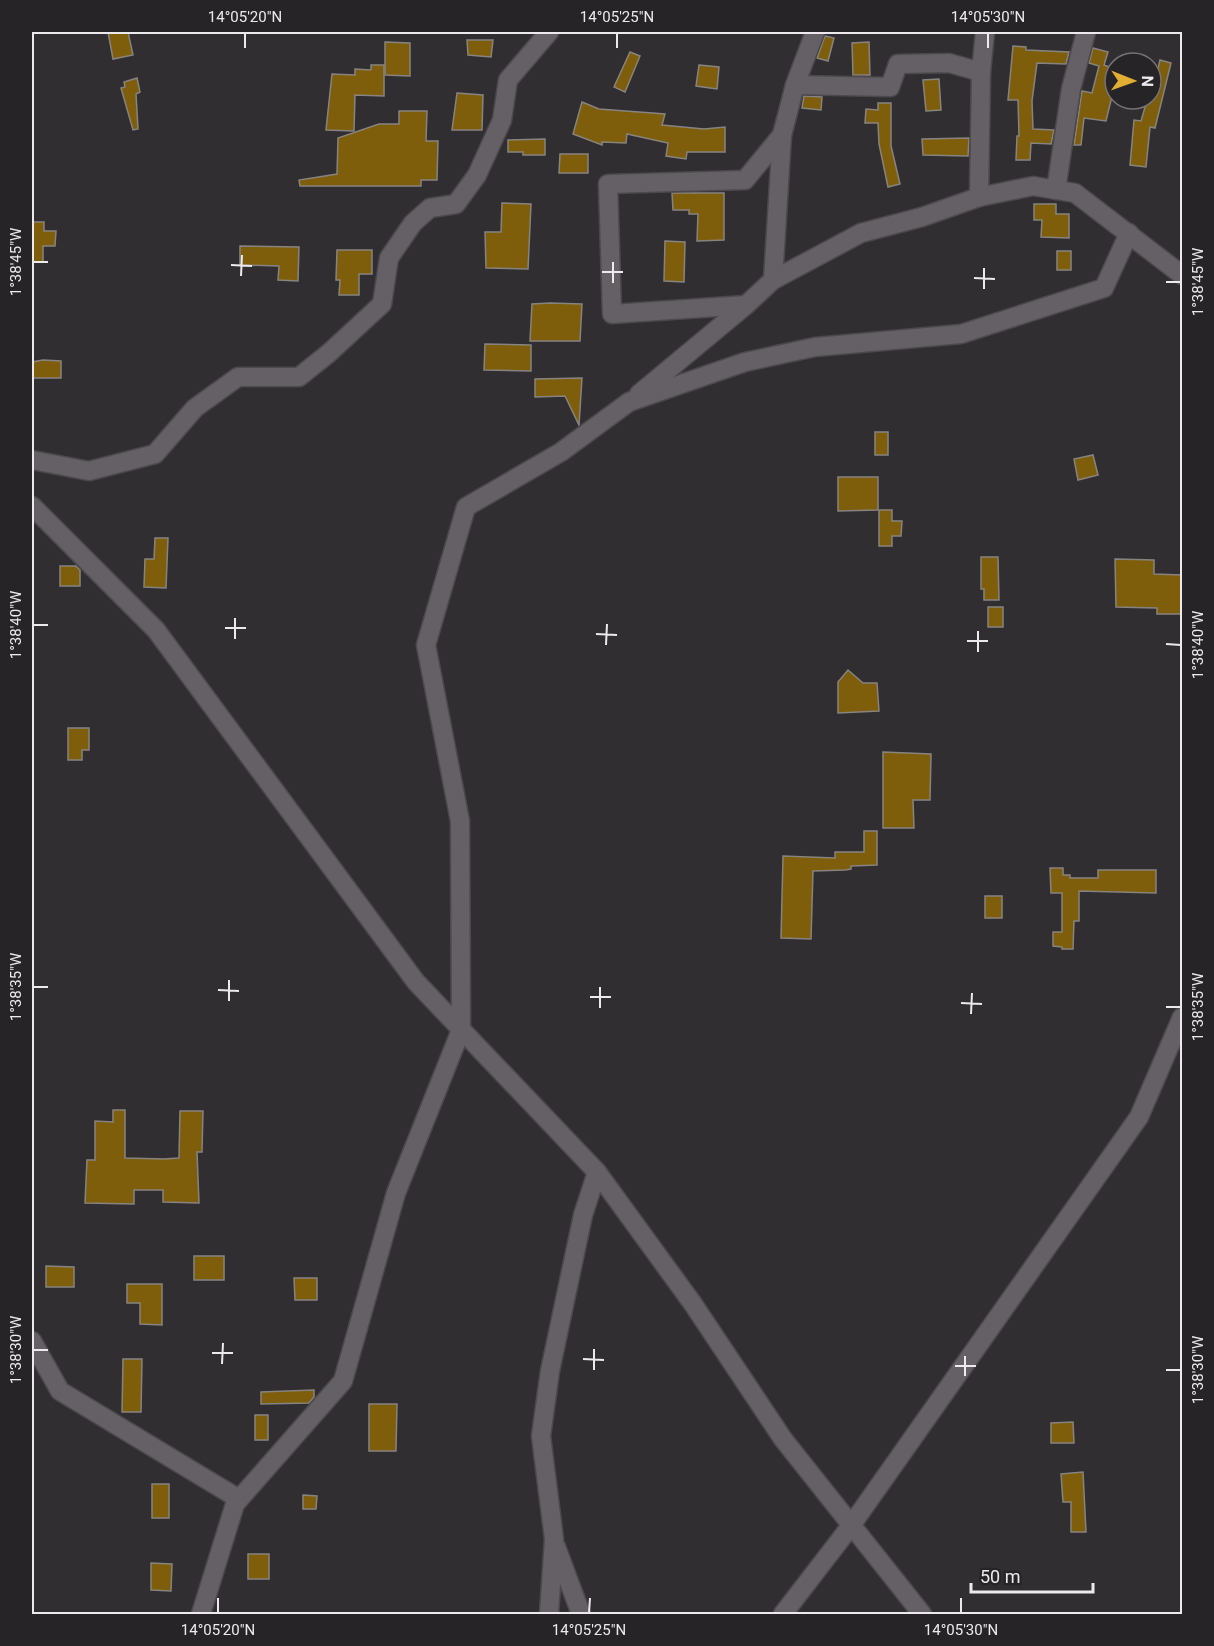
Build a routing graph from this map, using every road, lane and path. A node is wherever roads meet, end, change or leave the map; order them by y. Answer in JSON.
{"nodes":[{"id":1,"x":549,"y":32,"type":"edge"},
{"id":2,"x":815,"y":32,"type":"edge"},
{"id":3,"x":985,"y":32,"type":"edge"},
{"id":4,"x":1086,"y":32,"type":"edge"},
{"id":5,"x":981,"y":72,"type":"junction"},
{"id":6,"x":795,"y":85,"type":"junction"},
{"id":7,"x":782,"y":135,"type":"junction"},
{"id":8,"x":1056,"y":190,"type":"junction"},
{"id":9,"x":979,"y":197,"type":"junction"},
{"id":10,"x":1129,"y":233,"type":"junction"},
{"id":11,"x":1182,"y":275,"type":"edge"},
{"id":12,"x":773,"y":280,"type":"junction"},
{"id":13,"x":746,"y":305,"type":"junction"},
{"id":14,"x":629,"y":402,"type":"junction"},
{"id":15,"x":32,"y":460,"type":"edge"},
{"id":16,"x":32,"y":506,"type":"edge"},
{"id":17,"x":1182,"y":1017,"type":"edge"},
{"id":18,"x":461,"y":1030,"type":"junction"},
{"id":19,"x":597,"y":1172,"type":"junction"},
{"id":20,"x":32,"y":1341,"type":"edge"},
{"id":21,"x":239,"y":1499,"type":"junction"},
{"id":22,"x":850,"y":1527,"type":"junction"},
{"id":23,"x":554,"y":1539,"type":"junction"},
{"id":24,"x":201,"y":1614,"type":"edge"},
{"id":25,"x":549,"y":1614,"type":"edge"},
{"id":26,"x":581,"y":1614,"type":"edge"},
{"id":27,"x":783,"y":1614,"type":"edge"},
{"id":28,"x":922,"y":1614,"type":"edge"}],
"edges":[{"from":1,"to":15,"type":"street"},
{"from":2,"to":6,"type":"street"},
{"from":3,"to":5,"type":"street"},
{"from":4,"to":8,"type":"street"},
{"from":5,"to":6,"type":"street"},
{"from":5,"to":9,"type":"street"},
{"from":6,"to":7,"type":"street"},
{"from":7,"to":12,"type":"street"},
{"from":7,"to":13,"type":"street"},
{"from":8,"to":9,"type":"street"},
{"from":8,"to":10,"type":"street"},
{"from":9,"to":12,"type":"street"},
{"from":10,"to":11,"type":"street"},
{"from":10,"to":14,"type":"street"},
{"from":12,"to":13,"type":"street"},
{"from":13,"to":14,"type":"street"},
{"from":14,"to":18,"type":"street"},
{"from":16,"to":18,"type":"street"},
{"from":17,"to":22,"type":"street"},
{"from":18,"to":19,"type":"street"},
{"from":18,"to":21,"type":"street"},
{"from":19,"to":22,"type":"street"},
{"from":19,"to":23,"type":"street"},
{"from":20,"to":21,"type":"street"},
{"from":21,"to":24,"type":"street"},
{"from":22,"to":27,"type":"street"},
{"from":22,"to":28,"type":"street"},
{"from":23,"to":25,"type":"street"},
{"from":23,"to":26,"type":"street"}]}
